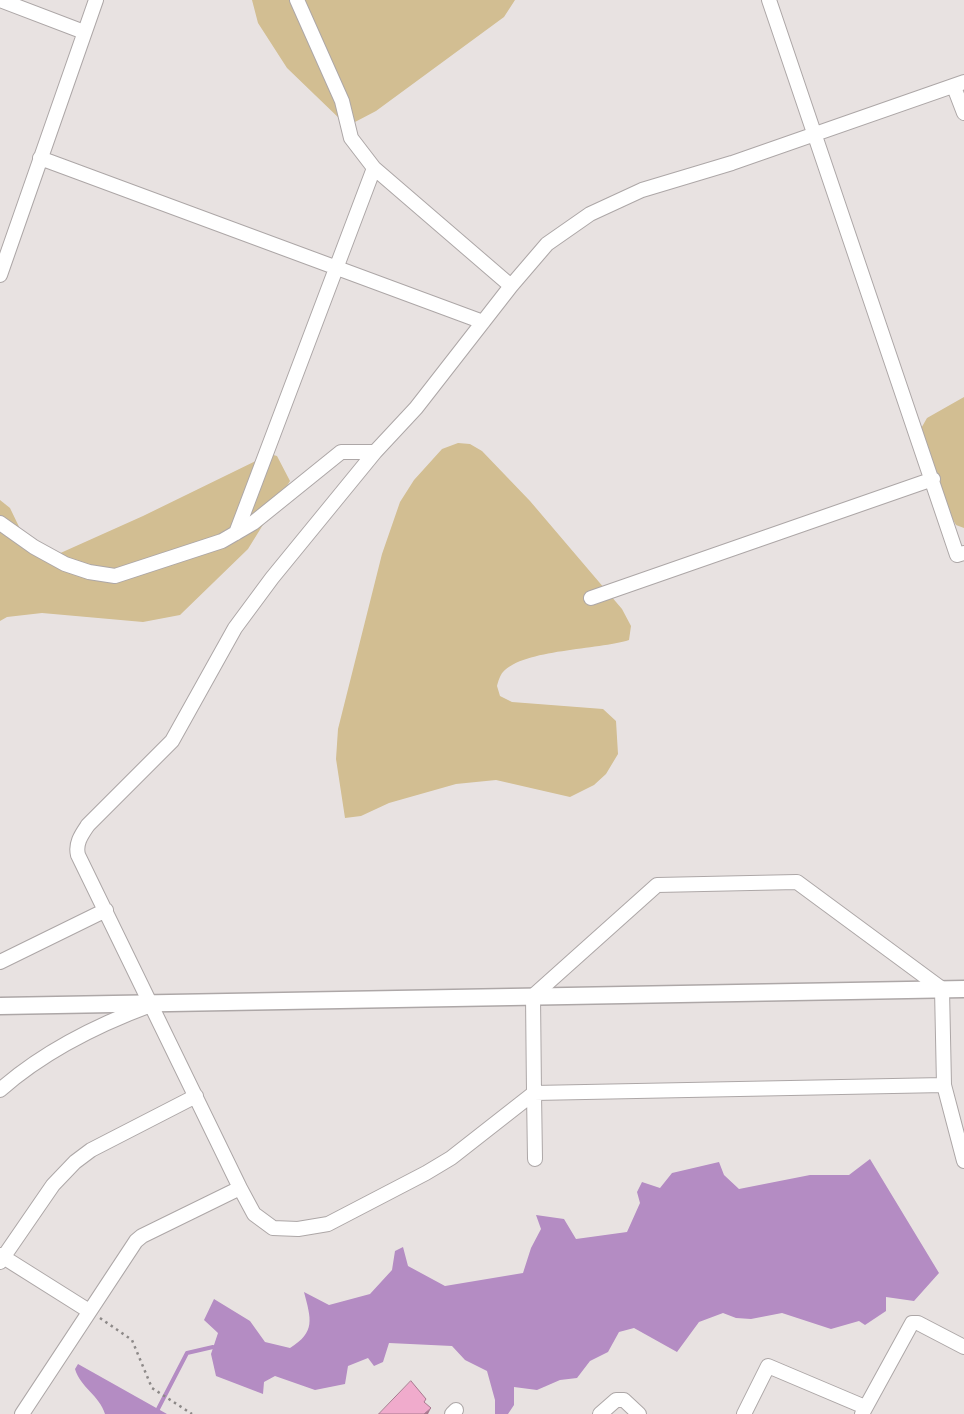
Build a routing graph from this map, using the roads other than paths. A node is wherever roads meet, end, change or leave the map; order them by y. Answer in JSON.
{"nodes":[{"id":1,"x":2,"y":0,"type":"edge"},
{"id":2,"x":96,"y":0,"type":"edge"},
{"id":3,"x":297,"y":0,"type":"edge"},
{"id":4,"x":769,"y":0,"type":"edge"},
{"id":5,"x":84,"y":32,"type":"junction"},
{"id":6,"x":959,"y":85,"type":"edge"},
{"id":7,"x":964,"y":113,"type":"edge"},
{"id":8,"x":815,"y":135,"type":"junction"},
{"id":9,"x":40,"y":158,"type":"junction"},
{"id":10,"x":374,"y":168,"type":"junction"},
{"id":11,"x":335,"y":268,"type":"junction"},
{"id":12,"x":0,"y":275,"type":"edge"},
{"id":13,"x":511,"y":286,"type":"junction"},
{"id":14,"x":483,"y":322,"type":"junction"},
{"id":15,"x":375,"y":452,"type":"junction"},
{"id":16,"x":933,"y":478,"type":"junction"},
{"id":17,"x":0,"y":523,"type":"edge"},
{"id":18,"x":236,"y":532,"type":"junction"},
{"id":19,"x":964,"y":553,"type":"edge"},
{"id":20,"x":591,"y":598,"type":"dead end"},
{"id":21,"x":106,"y":910,"type":"junction"},
{"id":22,"x":0,"y":962,"type":"edge"},
{"id":23,"x":942,"y":989,"type":"junction"},
{"id":24,"x":964,"y":989,"type":"edge"},
{"id":25,"x":533,"y":996,"type":"junction"},
{"id":26,"x":152,"y":1005,"type":"junction"},
{"id":27,"x":0,"y":1006,"type":"edge"},
{"id":28,"x":944,"y":1086,"type":"junction"},
{"id":29,"x":0,"y":1090,"type":"edge"},
{"id":30,"x":534,"y":1093,"type":"junction"},
{"id":31,"x":196,"y":1096,"type":"junction"},
{"id":32,"x":535,"y":1159,"type":"dead end"},
{"id":33,"x":964,"y":1161,"type":"edge"},
{"id":34,"x":240,"y":1188,"type":"junction"},
{"id":35,"x":1,"y":1258,"type":"edge"},
{"id":36,"x":89,"y":1311,"type":"junction"},
{"id":37,"x":964,"y":1347,"type":"edge"},
{"id":38,"x":864,"y":1411,"type":"edge"},
{"id":39,"x":22,"y":1414,"type":"edge"},
{"id":40,"x":600,"y":1414,"type":"edge"},
{"id":41,"x":639,"y":1414,"type":"edge"},
{"id":42,"x":744,"y":1414,"type":"edge"}],
"edges":[{"from":1,"to":5,"type":"street"},
{"from":2,"to":5,"type":"street"},
{"from":3,"to":10,"type":"street"},
{"from":4,"to":8,"type":"street"},
{"from":5,"to":9,"type":"street"},
{"from":6,"to":7,"type":"street"},
{"from":6,"to":8,"type":"street"},
{"from":8,"to":13,"type":"street"},
{"from":8,"to":16,"type":"street"},
{"from":9,"to":11,"type":"street"},
{"from":9,"to":12,"type":"street"},
{"from":10,"to":11,"type":"street"},
{"from":10,"to":13,"type":"street"},
{"from":11,"to":14,"type":"street"},
{"from":11,"to":18,"type":"street"},
{"from":13,"to":14,"type":"street"},
{"from":14,"to":15,"type":"street"},
{"from":15,"to":18,"type":"street"},
{"from":15,"to":21,"type":"street"},
{"from":16,"to":19,"type":"street"},
{"from":16,"to":20,"type":"street"},
{"from":17,"to":18,"type":"street"},
{"from":21,"to":22,"type":"street"},
{"from":21,"to":26,"type":"street"},
{"from":23,"to":24,"type":"street"},
{"from":23,"to":25,"type":"street"},
{"from":23,"to":25,"type":"street"},
{"from":23,"to":28,"type":"street"},
{"from":25,"to":26,"type":"street"},
{"from":25,"to":30,"type":"street"},
{"from":26,"to":27,"type":"street"},
{"from":26,"to":29,"type":"street"},
{"from":26,"to":31,"type":"street"},
{"from":28,"to":30,"type":"street"},
{"from":28,"to":33,"type":"street"},
{"from":30,"to":32,"type":"street"},
{"from":30,"to":34,"type":"street"},
{"from":31,"to":34,"type":"street"},
{"from":31,"to":35,"type":"street"},
{"from":34,"to":36,"type":"street"},
{"from":35,"to":36,"type":"street"},
{"from":36,"to":39,"type":"street"},
{"from":37,"to":38,"type":"street"},
{"from":38,"to":42,"type":"street"},
{"from":40,"to":41,"type":"street"}]}
